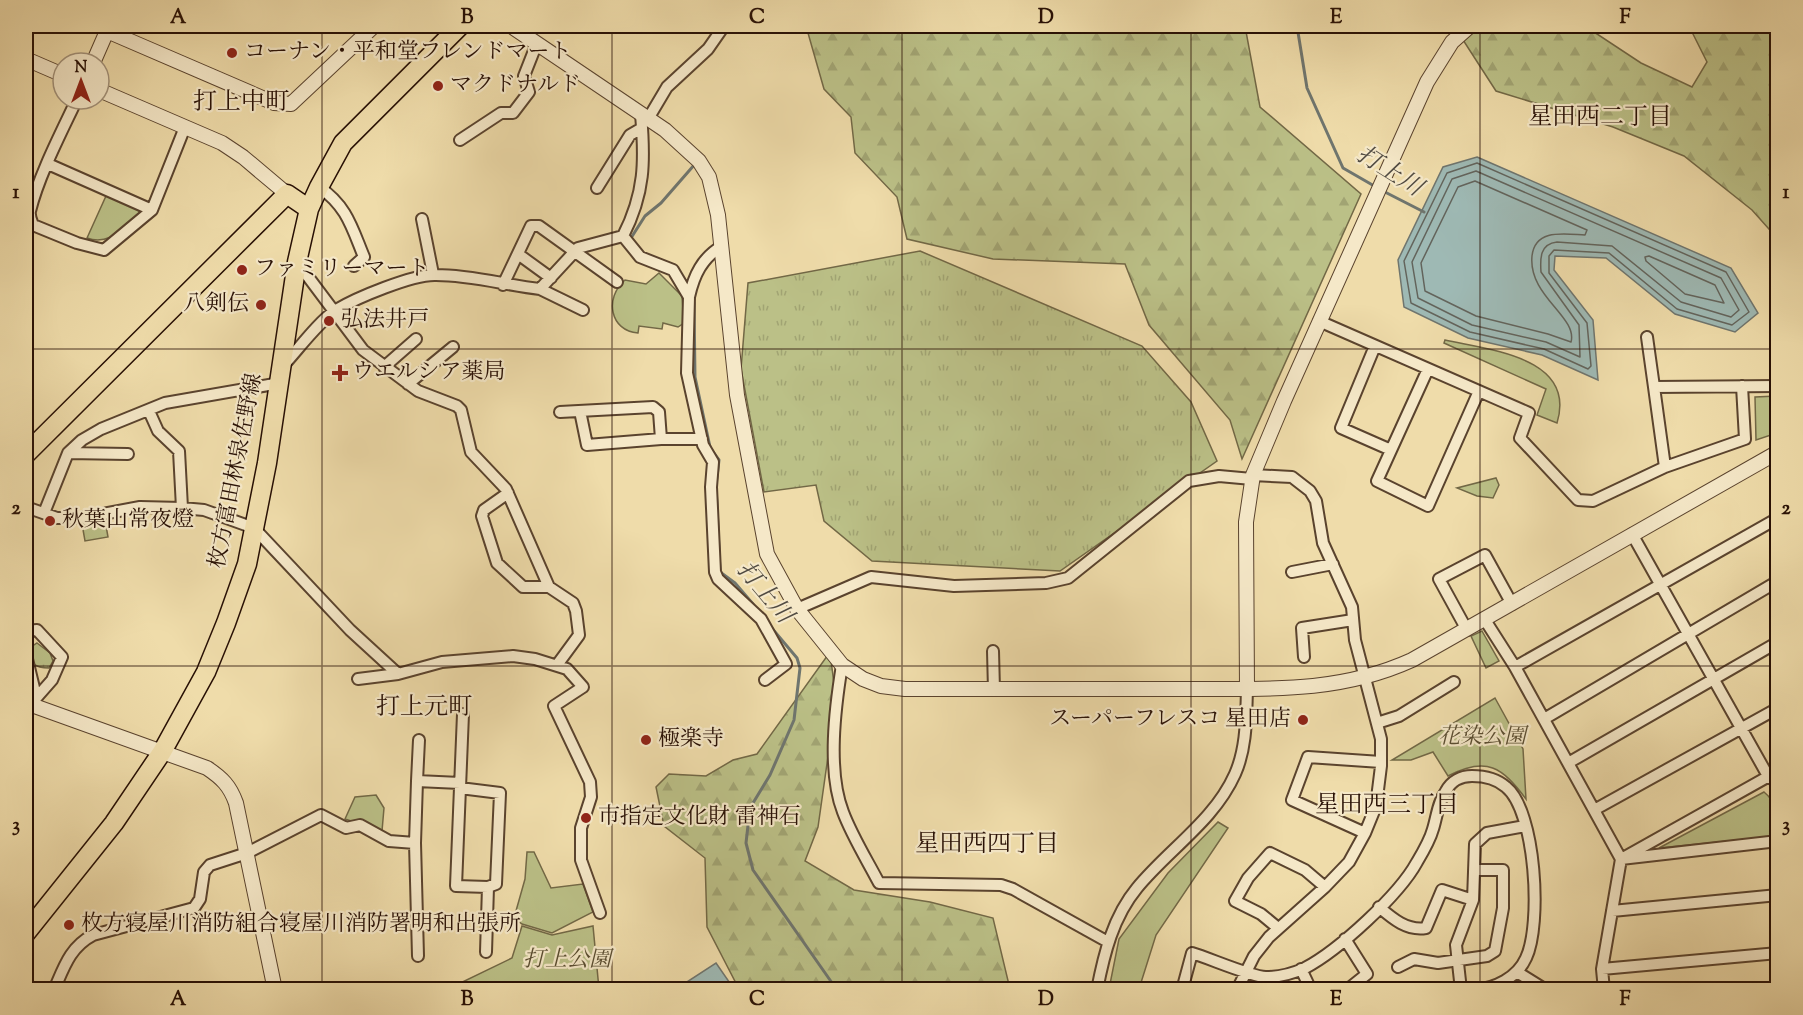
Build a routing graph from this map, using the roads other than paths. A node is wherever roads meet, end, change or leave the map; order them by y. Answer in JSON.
{"nodes":[{"id":1,"x":374,"y":26,"type":"edge"},
{"id":2,"x":460,"y":26,"type":"edge"},
{"id":3,"x":511,"y":26,"type":"edge"},
{"id":4,"x":724,"y":26,"type":"edge"},
{"id":5,"x":1470,"y":26,"type":"edge"},
{"id":6,"x":108,"y":28,"type":"edge"},
{"id":7,"x":537,"y":43,"type":"junction"},
{"id":8,"x":98,"y":51,"type":"edge"},
{"id":9,"x":30,"y":61,"type":"edge"},
{"id":10,"x":51,"y":70,"type":"edge"},
{"id":11,"x":111,"y":95,"type":"edge"},
{"id":12,"x":72,"y":111,"type":"edge"},
{"id":13,"x":644,"y":121,"type":"junction"},
{"id":14,"x":185,"y":127,"type":"junction"},
{"id":15,"x":460,"y":140,"type":"dead end"},
{"id":16,"x":48,"y":164,"type":"junction"},
{"id":17,"x":319,"y":188,"type":"junction"},
{"id":18,"x":597,"y":188,"type":"dead end"},
{"id":19,"x":287,"y":194,"type":"junction"},
{"id":20,"x":309,"y":209,"type":"junction"},
{"id":21,"x":152,"y":210,"type":"junction"},
{"id":22,"x":422,"y":219,"type":"dead end"},
{"id":23,"x":623,"y":236,"type":"junction"},
{"id":24,"x":722,"y":246,"type":"junction"},
{"id":25,"x":574,"y":252,"type":"junction"},
{"id":26,"x":518,"y":254,"type":"junction"},
{"id":27,"x":297,"y":262,"type":"junction"},
{"id":28,"x":354,"y":266,"type":"dead end"},
{"id":29,"x":433,"y":274,"type":"junction"},
{"id":30,"x":551,"y":278,"type":"junction"},
{"id":31,"x":617,"y":282,"type":"dead end"},
{"id":32,"x":503,"y":285,"type":"junction"},
{"id":33,"x":540,"y":289,"type":"junction"},
{"id":34,"x":689,"y":297,"type":"junction"},
{"id":35,"x":583,"y":310,"type":"dead end"},
{"id":36,"x":335,"y":311,"type":"junction"},
{"id":37,"x":1319,"y":321,"type":"junction"},
{"id":38,"x":1647,"y":337,"type":"dead end"},
{"id":39,"x":416,"y":339,"type":"dead end"},
{"id":40,"x":453,"y":346,"type":"dead end"},
{"id":41,"x":1375,"y":346,"type":"junction"},
{"id":42,"x":384,"y":367,"type":"junction"},
{"id":43,"x":1428,"y":369,"type":"junction"},
{"id":44,"x":281,"y":375,"type":"junction"},
{"id":45,"x":408,"y":384,"type":"junction"},
{"id":46,"x":1742,"y":386,"type":"junction"},
{"id":47,"x":1778,"y":386,"type":"edge"},
{"id":48,"x":1654,"y":387,"type":"junction"},
{"id":49,"x":1479,"y":391,"type":"junction"},
{"id":50,"x":149,"y":411,"type":"junction"},
{"id":51,"x":580,"y":411,"type":"junction"},
{"id":52,"x":560,"y":412,"type":"dead end"},
{"id":53,"x":661,"y":439,"type":"junction"},
{"id":54,"x":702,"y":439,"type":"junction"},
{"id":55,"x":1391,"y":450,"type":"junction"},
{"id":56,"x":1778,"y":452,"type":"edge"},
{"id":57,"x":26,"y":453,"type":"edge"},
{"id":58,"x":68,"y":453,"type":"junction"},
{"id":59,"x":128,"y":454,"type":"dead end"},
{"id":60,"x":1665,"y":467,"type":"junction"},
{"id":61,"x":1253,"y":477,"type":"junction"},
{"id":62,"x":508,"y":493,"type":"junction"},
{"id":63,"x":26,"y":507,"type":"edge"},
{"id":64,"x":182,"y":508,"type":"junction"},
{"id":65,"x":44,"y":513,"type":"junction"},
{"id":66,"x":1778,"y":518,"type":"edge"},
{"id":67,"x":254,"y":528,"type":"junction"},
{"id":68,"x":1632,"y":534,"type":"junction"},
{"id":69,"x":1332,"y":564,"type":"junction"},
{"id":70,"x":1292,"y":572,"type":"dead end"},
{"id":71,"x":1778,"y":581,"type":"edge"},
{"id":72,"x":1660,"y":584,"type":"junction"},
{"id":73,"x":549,"y":587,"type":"junction"},
{"id":74,"x":1512,"y":604,"type":"junction"},
{"id":75,"x":797,"y":609,"type":"junction"},
{"id":76,"x":1353,"y":620,"type":"junction"},
{"id":77,"x":1485,"y":620,"type":"junction"},
{"id":78,"x":1467,"y":630,"type":"junction"},
{"id":79,"x":26,"y":631,"type":"edge"},
{"id":80,"x":1688,"y":634,"type":"junction"},
{"id":81,"x":1778,"y":642,"type":"edge"},
{"id":82,"x":993,"y":651,"type":"dead end"},
{"id":83,"x":26,"y":655,"type":"edge"},
{"id":84,"x":1304,"y":657,"type":"dead end"},
{"id":85,"x":557,"y":665,"type":"junction"},
{"id":86,"x":842,"y":665,"type":"junction"},
{"id":87,"x":1515,"y":667,"type":"junction"},
{"id":88,"x":398,"y":674,"type":"junction"},
{"id":89,"x":1713,"y":678,"type":"junction"},
{"id":90,"x":358,"y":679,"type":"dead end"},
{"id":91,"x":1364,"y":679,"type":"junction"},
{"id":92,"x":765,"y":680,"type":"dead end"},
{"id":93,"x":1454,"y":682,"type":"dead end"},
{"id":94,"x":1247,"y":688,"type":"junction"},
{"id":95,"x":994,"y":690,"type":"junction"},
{"id":96,"x":28,"y":704,"type":"edge"},
{"id":97,"x":1778,"y":708,"type":"edge"},
{"id":98,"x":464,"y":714,"type":"dead end"},
{"id":99,"x":1544,"y":719,"type":"junction"},
{"id":100,"x":1377,"y":723,"type":"junction"},
{"id":101,"x":1742,"y":728,"type":"junction"},
{"id":102,"x":419,"y":740,"type":"dead end"},
{"id":103,"x":162,"y":752,"type":"junction"},
{"id":104,"x":1381,"y":762,"type":"junction"},
{"id":105,"x":1568,"y":763,"type":"junction"},
{"id":106,"x":1773,"y":773,"type":"edge"},
{"id":107,"x":417,"y":781,"type":"junction"},
{"id":108,"x":1778,"y":783,"type":"edge"},
{"id":109,"x":460,"y":785,"type":"junction"},
{"id":110,"x":1594,"y":810,"type":"junction"},
{"id":111,"x":1525,"y":826,"type":"junction"},
{"id":112,"x":1365,"y":833,"type":"junction"},
{"id":113,"x":1778,"y":841,"type":"edge"},
{"id":114,"x":415,"y":843,"type":"junction"},
{"id":115,"x":247,"y":853,"type":"junction"},
{"id":116,"x":1621,"y":859,"type":"junction"},
{"id":117,"x":1474,"y":870,"type":"junction"},
{"id":118,"x":488,"y":887,"type":"junction"},
{"id":119,"x":1325,"y":888,"type":"junction"},
{"id":120,"x":1778,"y":895,"type":"edge"},
{"id":121,"x":1473,"y":900,"type":"junction"},
{"id":122,"x":1379,"y":907,"type":"junction"},
{"id":123,"x":1612,"y":911,"type":"junction"},
{"id":124,"x":600,"y":913,"type":"dead end"},
{"id":125,"x":1278,"y":928,"type":"junction"},
{"id":126,"x":26,"y":933,"type":"edge"},
{"id":127,"x":1345,"y":939,"type":"junction"},
{"id":128,"x":1108,"y":942,"type":"junction"},
{"id":129,"x":486,"y":952,"type":"dead end"},
{"id":130,"x":1778,"y":953,"type":"edge"},
{"id":131,"x":418,"y":956,"type":"dead end"},
{"id":132,"x":1456,"y":960,"type":"junction"},
{"id":133,"x":1398,"y":967,"type":"dead end"},
{"id":134,"x":1301,"y":969,"type":"junction"},
{"id":135,"x":1602,"y":969,"type":"junction"},
{"id":136,"x":1245,"y":971,"type":"junction"},
{"id":137,"x":1517,"y":972,"type":"junction"},
{"id":138,"x":54,"y":990,"type":"edge"},
{"id":139,"x":275,"y":990,"type":"edge"},
{"id":140,"x":1097,"y":990,"type":"edge"},
{"id":141,"x":1182,"y":990,"type":"edge"},
{"id":142,"x":1237,"y":990,"type":"edge"},
{"id":143,"x":1311,"y":990,"type":"edge"},
{"id":144,"x":1347,"y":990,"type":"edge"},
{"id":145,"x":1461,"y":990,"type":"edge"},
{"id":146,"x":1475,"y":990,"type":"edge"},
{"id":147,"x":1546,"y":990,"type":"edge"},
{"id":148,"x":1604,"y":990,"type":"edge"}],
"edges":[{"from":1,"to":6,"type":"street"},
{"from":2,"to":17,"type":"main road","name":"枚方富田林泉佐野線"},
{"from":3,"to":7,"type":"street"},
{"from":4,"to":13,"type":"street"},
{"from":5,"to":37,"type":"street"},
{"from":6,"to":8,"type":"street"},
{"from":7,"to":13,"type":"street"},
{"from":7,"to":15,"type":"street"},
{"from":9,"to":10,"type":"street"},
{"from":11,"to":14,"type":"street"},
{"from":12,"to":16,"type":"street"},
{"from":13,"to":18,"type":"street"},
{"from":13,"to":23,"type":"street"},
{"from":13,"to":24,"type":"street"},
{"from":14,"to":19,"type":"street"},
{"from":14,"to":21,"type":"street"},
{"from":16,"to":21,"type":"street"},
{"from":16,"to":21,"type":"street"},
{"from":17,"to":20,"type":"main road","name":"枚方富田林泉佐野線"},
{"from":17,"to":28,"type":"street"},
{"from":19,"to":20,"type":"main road"},
{"from":19,"to":57,"type":"main road"},
{"from":20,"to":27,"type":"main road","name":"枚方富田林泉佐野線"},
{"from":22,"to":29,"type":"street"},
{"from":23,"to":25,"type":"street"},
{"from":23,"to":34,"type":"street"},
{"from":24,"to":34,"type":"street"},
{"from":24,"to":75,"type":"street"},
{"from":25,"to":26,"type":"street"},
{"from":25,"to":30,"type":"street"},
{"from":25,"to":31,"type":"street"},
{"from":26,"to":30,"type":"street"},
{"from":26,"to":32,"type":"street"},
{"from":27,"to":36,"type":"street"},
{"from":27,"to":44,"type":"main road","name":"枚方富田林泉佐野線"},
{"from":29,"to":32,"type":"street"},
{"from":29,"to":36,"type":"street"},
{"from":30,"to":33,"type":"street"},
{"from":32,"to":33,"type":"street"},
{"from":33,"to":35,"type":"street"},
{"from":34,"to":54,"type":"street"},
{"from":36,"to":42,"type":"street"},
{"from":36,"to":44,"type":"street"},
{"from":37,"to":41,"type":"street"},
{"from":37,"to":61,"type":"street"},
{"from":38,"to":48,"type":"street"},
{"from":39,"to":42,"type":"street"},
{"from":40,"to":45,"type":"street"},
{"from":41,"to":43,"type":"street"},
{"from":41,"to":55,"type":"street"},
{"from":42,"to":45,"type":"street"},
{"from":43,"to":49,"type":"street"},
{"from":43,"to":55,"type":"street"},
{"from":44,"to":50,"type":"street"},
{"from":44,"to":67,"type":"main road","name":"枚方富田林泉佐野線"},
{"from":45,"to":62,"type":"street"},
{"from":46,"to":47,"type":"street"},
{"from":46,"to":48,"type":"street"},
{"from":46,"to":60,"type":"street"},
{"from":48,"to":60,"type":"street"},
{"from":49,"to":55,"type":"street"},
{"from":49,"to":60,"type":"street"},
{"from":50,"to":58,"type":"street"},
{"from":50,"to":64,"type":"street"},
{"from":51,"to":52,"type":"street"},
{"from":51,"to":53,"type":"street"},
{"from":51,"to":53,"type":"street"},
{"from":53,"to":54,"type":"street"},
{"from":54,"to":92,"type":"street"},
{"from":56,"to":68,"type":"street"},
{"from":58,"to":59,"type":"street"},
{"from":58,"to":65,"type":"street"},
{"from":61,"to":69,"type":"street"},
{"from":61,"to":75,"type":"street"},
{"from":61,"to":94,"type":"street"},
{"from":62,"to":73,"type":"street"},
{"from":62,"to":73,"type":"street"},
{"from":63,"to":65,"type":"street"},
{"from":64,"to":65,"type":"street"},
{"from":64,"to":67,"type":"street"},
{"from":66,"to":72,"type":"street"},
{"from":67,"to":88,"type":"street"},
{"from":67,"to":103,"type":"main road","name":"枚方富田林泉佐野線"},
{"from":68,"to":72,"type":"street"},
{"from":68,"to":74,"type":"street"},
{"from":69,"to":70,"type":"street"},
{"from":69,"to":76,"type":"street"},
{"from":71,"to":80,"type":"street"},
{"from":72,"to":80,"type":"street"},
{"from":72,"to":87,"type":"street"},
{"from":73,"to":85,"type":"street"},
{"from":74,"to":77,"type":"street"},
{"from":74,"to":78,"type":"street"},
{"from":75,"to":86,"type":"street"},
{"from":76,"to":84,"type":"street"},
{"from":76,"to":91,"type":"street"},
{"from":77,"to":78,"type":"street"},
{"from":77,"to":87,"type":"street"},
{"from":78,"to":91,"type":"street"},
{"from":79,"to":96,"type":"street"},
{"from":80,"to":89,"type":"street"},
{"from":80,"to":99,"type":"street"},
{"from":81,"to":89,"type":"street"},
{"from":82,"to":95,"type":"street"},
{"from":83,"to":96,"type":"street"},
{"from":85,"to":88,"type":"street"},
{"from":85,"to":124,"type":"street"},
{"from":86,"to":95,"type":"street"},
{"from":86,"to":128,"type":"street"},
{"from":87,"to":99,"type":"street"},
{"from":88,"to":90,"type":"street"},
{"from":89,"to":101,"type":"street"},
{"from":89,"to":105,"type":"street"},
{"from":91,"to":94,"type":"street"},
{"from":91,"to":100,"type":"street"},
{"from":93,"to":100,"type":"street"},
{"from":94,"to":95,"type":"street"},
{"from":94,"to":128,"type":"street"},
{"from":96,"to":103,"type":"street"},
{"from":97,"to":101,"type":"street"},
{"from":98,"to":109,"type":"street"},
{"from":99,"to":105,"type":"street"},
{"from":100,"to":104,"type":"street"},
{"from":101,"to":106,"type":"street"},
{"from":101,"to":110,"type":"street"},
{"from":102,"to":107,"type":"street"},
{"from":103,"to":115,"type":"street"},
{"from":103,"to":126,"type":"main road","name":"枚方富田林泉佐野線"},
{"from":104,"to":112,"type":"street"},
{"from":104,"to":112,"type":"street"},
{"from":105,"to":110,"type":"street"},
{"from":106,"to":108,"type":"street"},
{"from":106,"to":116,"type":"street"},
{"from":107,"to":109,"type":"street"},
{"from":107,"to":114,"type":"street"},
{"from":109,"to":118,"type":"street"},
{"from":109,"to":118,"type":"street"},
{"from":110,"to":116,"type":"street"},
{"from":111,"to":117,"type":"street"},
{"from":111,"to":122,"type":"street"},
{"from":111,"to":137,"type":"street"},
{"from":112,"to":119,"type":"street"},
{"from":113,"to":116,"type":"street"},
{"from":114,"to":115,"type":"street"},
{"from":114,"to":131,"type":"street"},
{"from":115,"to":138,"type":"street"},
{"from":115,"to":139,"type":"street"},
{"from":116,"to":123,"type":"street"},
{"from":117,"to":121,"type":"street"},
{"from":117,"to":132,"type":"street"},
{"from":118,"to":129,"type":"street"},
{"from":119,"to":125,"type":"street"},
{"from":119,"to":125,"type":"street"},
{"from":120,"to":123,"type":"street"},
{"from":121,"to":122,"type":"street"},
{"from":121,"to":132,"type":"street"},
{"from":122,"to":127,"type":"street"},
{"from":123,"to":135,"type":"street"},
{"from":125,"to":136,"type":"street"},
{"from":127,"to":134,"type":"street"},
{"from":127,"to":144,"type":"street"},
{"from":128,"to":140,"type":"street"},
{"from":130,"to":135,"type":"street"},
{"from":132,"to":133,"type":"street"},
{"from":132,"to":145,"type":"street"},
{"from":134,"to":136,"type":"street"},
{"from":134,"to":143,"type":"street"},
{"from":135,"to":148,"type":"street"},
{"from":136,"to":141,"type":"street"},
{"from":136,"to":142,"type":"street"},
{"from":137,"to":146,"type":"street"},
{"from":137,"to":147,"type":"street"}]}
